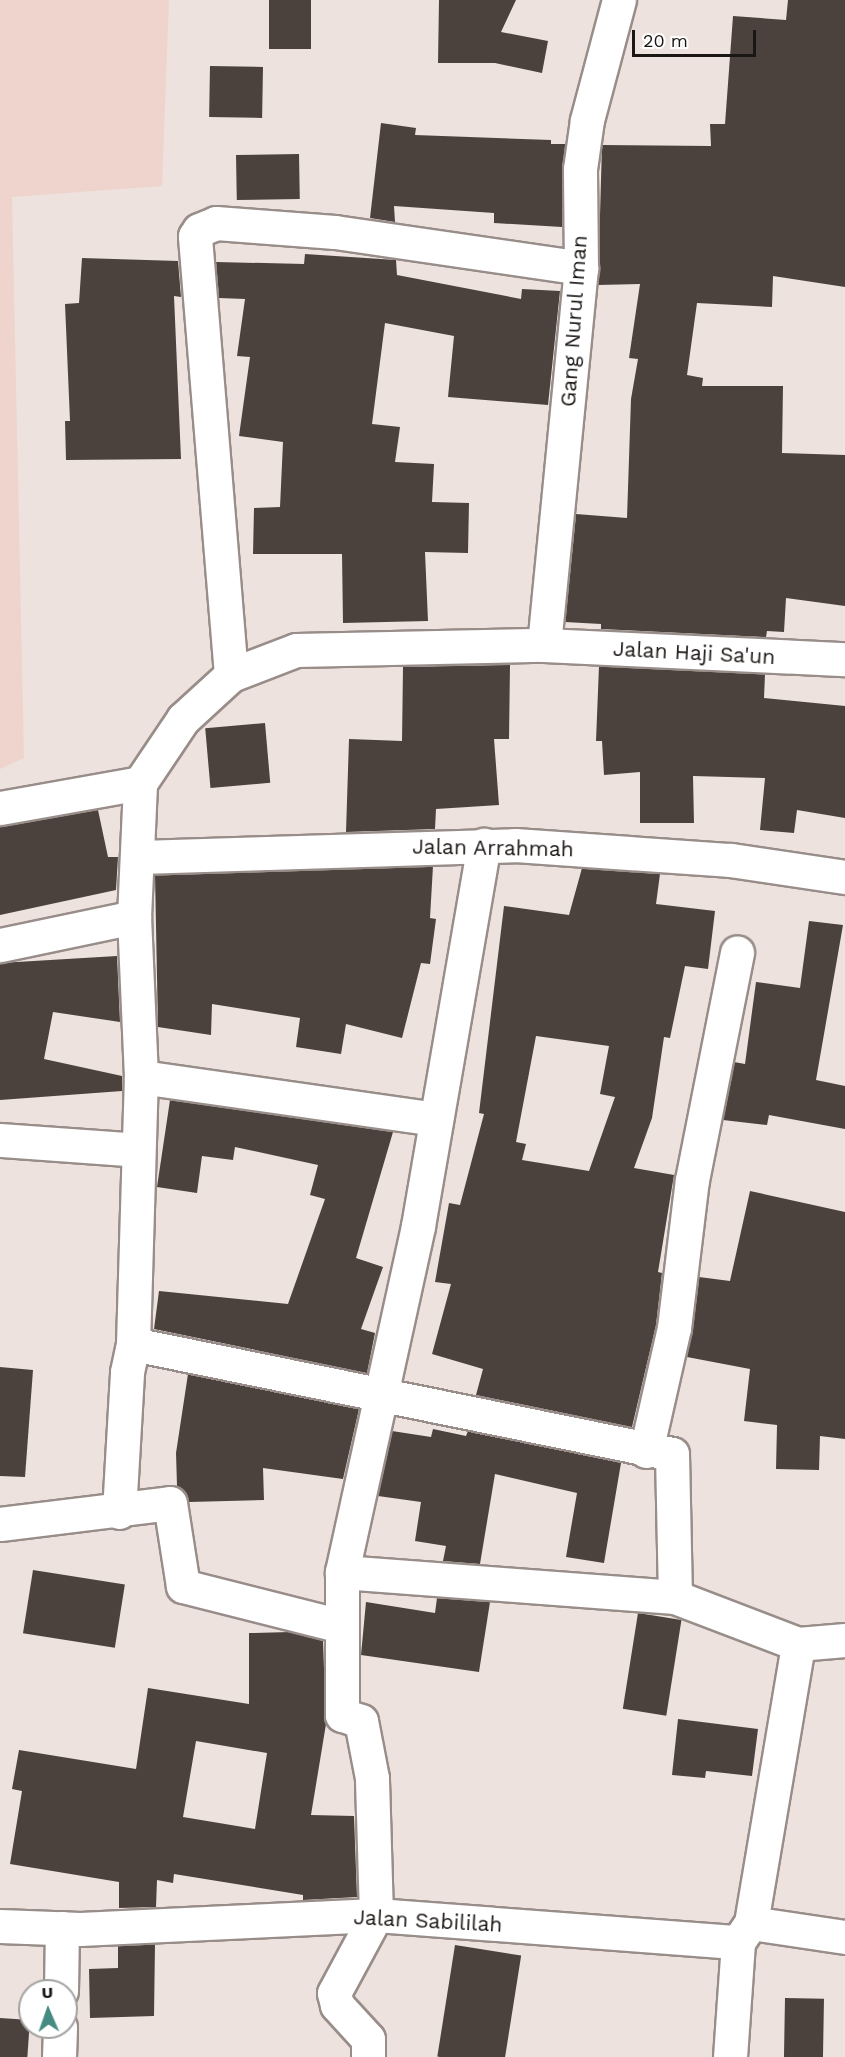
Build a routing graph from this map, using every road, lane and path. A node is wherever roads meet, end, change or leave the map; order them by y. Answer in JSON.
{"nodes":[{"id":1,"x":619,"y":0,"type":"edge"},
{"id":2,"x":581,"y":268,"type":"junction"},
{"id":3,"x":544,"y":645,"type":"junction"},
{"id":4,"x":845,"y":659,"type":"edge"},
{"id":5,"x":231,"y":675,"type":"junction"},
{"id":6,"x":140,"y":783,"type":"junction"},
{"id":7,"x":0,"y":808,"type":"edge"},
{"id":8,"x":484,"y":845,"type":"junction"},
{"id":9,"x":140,"y":857,"type":"junction"},
{"id":10,"x":845,"y":876,"type":"edge"},
{"id":11,"x":134,"y":917,"type":"junction"},
{"id":12,"x":0,"y":945,"type":"edge"},
{"id":13,"x":737,"y":952,"type":"dead end"},
{"id":14,"x":141,"y":1077,"type":"junction"},
{"id":15,"x":436,"y":1119,"type":"junction"},
{"id":16,"x":0,"y":1140,"type":"edge"},
{"id":17,"x":138,"y":1150,"type":"junction"},
{"id":18,"x":133,"y":1344,"type":"junction"},
{"id":19,"x":382,"y":1394,"type":"junction"},
{"id":20,"x":646,"y":1451,"type":"junction"},
{"id":21,"x":119,"y":1512,"type":"junction"},
{"id":22,"x":0,"y":1524,"type":"edge"},
{"id":23,"x":342,"y":1572,"type":"junction"},
{"id":24,"x":675,"y":1597,"type":"junction"},
{"id":25,"x":341,"y":1626,"type":"junction"},
{"id":26,"x":845,"y":1640,"type":"edge"},
{"id":27,"x":798,"y":1644,"type":"junction"},
{"id":28,"x":376,"y":1915,"type":"junction"},
{"id":29,"x":0,"y":1926,"type":"edge"},
{"id":30,"x":62,"y":1928,"type":"junction"},
{"id":31,"x":744,"y":1932,"type":"junction"},
{"id":32,"x":845,"y":1937,"type":"edge"},
{"id":33,"x":61,"y":1979,"type":"edge"},
{"id":34,"x":60,"y":2039,"type":"edge"},
{"id":35,"x":59,"y":2057,"type":"edge"},
{"id":36,"x":368,"y":2057,"type":"edge"},
{"id":37,"x":730,"y":2057,"type":"edge"}],
"edges":[{"from":1,"to":2,"type":"street","name":"Gang Nurul Iman"},
{"from":2,"to":3,"type":"street","name":"Gang Nurul Iman"},
{"from":2,"to":5,"type":"street"},
{"from":3,"to":4,"type":"street","name":"Jalan Haji Sa'un"},
{"from":3,"to":5,"type":"street","name":"Jalan Haji Sa'un"},
{"from":5,"to":6,"type":"street"},
{"from":6,"to":7,"type":"street"},
{"from":6,"to":9,"type":"street"},
{"from":8,"to":9,"type":"street","name":"Jalan Arrahmah"},
{"from":8,"to":10,"type":"street","name":"Jalan Arrahmah"},
{"from":8,"to":15,"type":"street"},
{"from":9,"to":11,"type":"street"},
{"from":11,"to":12,"type":"street"},
{"from":11,"to":14,"type":"street"},
{"from":13,"to":20,"type":"street"},
{"from":14,"to":15,"type":"street"},
{"from":14,"to":17,"type":"street"},
{"from":15,"to":19,"type":"street"},
{"from":16,"to":17,"type":"street"},
{"from":17,"to":18,"type":"street"},
{"from":18,"to":19,"type":"street"},
{"from":18,"to":21,"type":"street"},
{"from":19,"to":20,"type":"street"},
{"from":19,"to":23,"type":"street"},
{"from":20,"to":24,"type":"street"},
{"from":21,"to":22,"type":"street"},
{"from":21,"to":25,"type":"street"},
{"from":23,"to":24,"type":"street"},
{"from":23,"to":25,"type":"street"},
{"from":24,"to":27,"type":"street"},
{"from":25,"to":28,"type":"street"},
{"from":26,"to":27,"type":"street"},
{"from":27,"to":31,"type":"street"},
{"from":28,"to":30,"type":"street","name":"Jalan Sabililah"},
{"from":28,"to":31,"type":"street","name":"Jalan Sabililah"},
{"from":28,"to":36,"type":"street"},
{"from":29,"to":30,"type":"street","name":"Jalan Sabililah"},
{"from":30,"to":33,"type":"street"},
{"from":31,"to":32,"type":"street","name":"Jalan Sabililah"},
{"from":31,"to":37,"type":"street"},
{"from":34,"to":35,"type":"street"}]}
